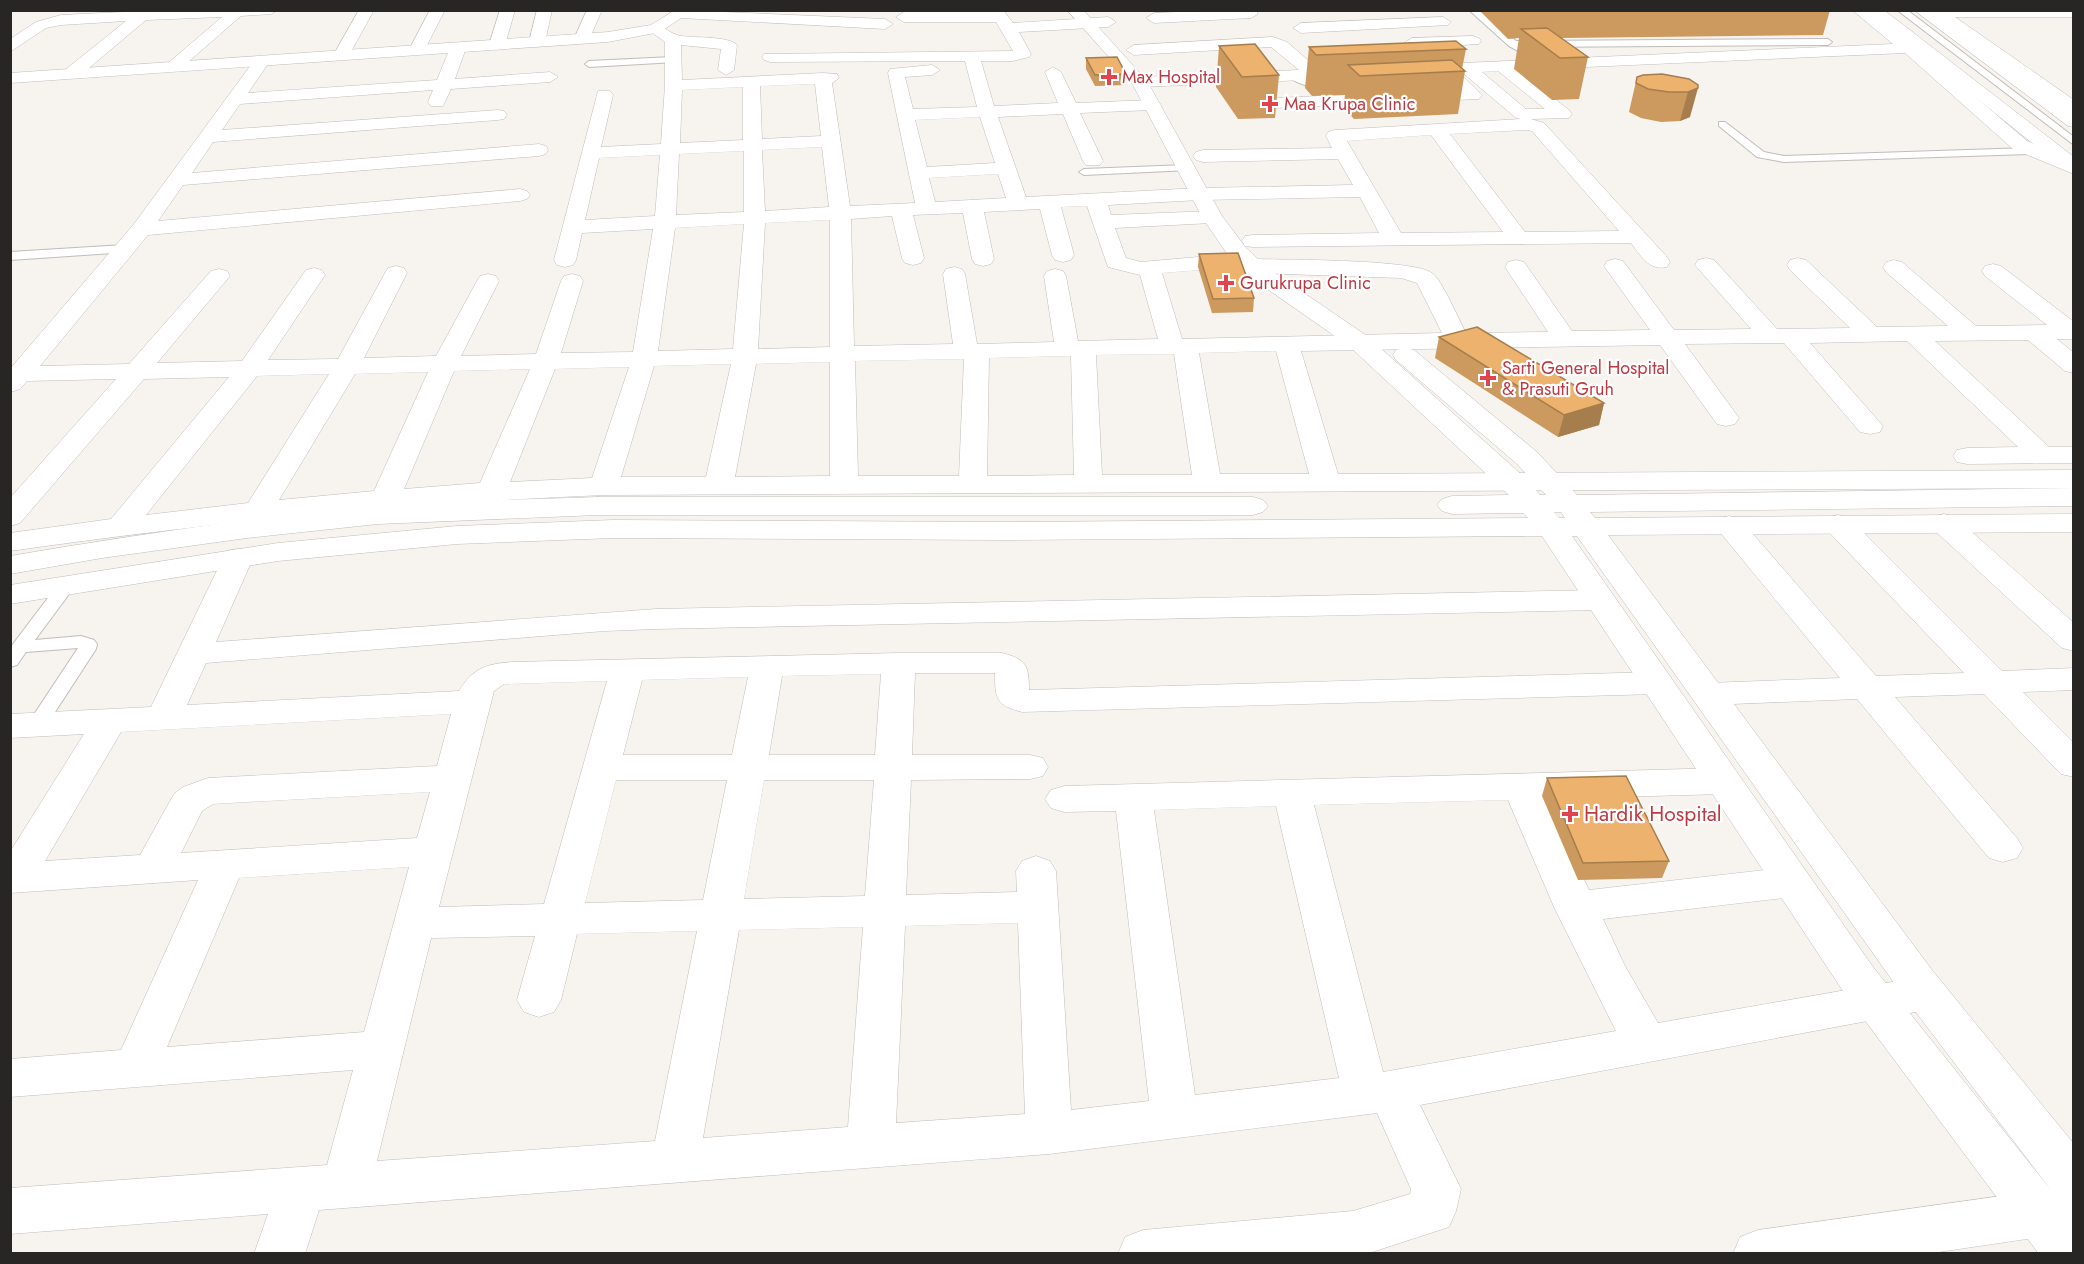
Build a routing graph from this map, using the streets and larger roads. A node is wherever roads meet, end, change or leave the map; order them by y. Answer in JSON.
{"nodes":[{"id":1,"x":75,"y":10,"type":"edge"},
{"id":2,"x":271,"y":10,"type":"edge"},
{"id":3,"x":367,"y":10,"type":"edge"},
{"id":4,"x":438,"y":10,"type":"edge"},
{"id":5,"x":508,"y":10,"type":"edge"},
{"id":6,"x":546,"y":10,"type":"edge"},
{"id":7,"x":595,"y":10,"type":"edge"},
{"id":8,"x":1370,"y":10,"type":"edge"},
{"id":9,"x":1859,"y":10,"type":"edge"},
{"id":10,"x":1874,"y":10,"type":"edge"},
{"id":11,"x":238,"y":11,"type":"edge"},
{"id":12,"x":683,"y":12,"type":"edge"},
{"id":13,"x":1930,"y":12,"type":"edge"},
{"id":14,"x":2025,"y":12,"type":"edge"},
{"id":15,"x":872,"y":13,"type":"dead end"},
{"id":16,"x":1214,"y":13,"type":"edge"},
{"id":17,"x":153,"y":14,"type":"edge"},
{"id":18,"x":1150,"y":14,"type":"edge"},
{"id":19,"x":2073,"y":14,"type":"edge"},
{"id":20,"x":721,"y":15,"type":"junction"},
{"id":21,"x":813,"y":15,"type":"edge"},
{"id":22,"x":1092,"y":16,"type":"edge"},
{"id":23,"x":1253,"y":16,"type":"edge"},
{"id":24,"x":1289,"y":16,"type":"dead end"},
{"id":25,"x":904,"y":17,"type":"dead end"},
{"id":26,"x":765,"y":18,"type":"junction"},
{"id":27,"x":61,"y":20,"type":"junction"},
{"id":28,"x":850,"y":22,"type":"junction"},
{"id":29,"x":1448,"y":22,"type":"dead end"},
{"id":30,"x":1005,"y":23,"type":"edge"},
{"id":31,"x":885,"y":24,"type":"dead end"},
{"id":32,"x":1386,"y":25,"type":"junction"},
{"id":33,"x":705,"y":26,"type":"junction"},
{"id":34,"x":1301,"y":28,"type":"junction"},
{"id":35,"x":838,"y":34,"type":"dead end"},
{"id":36,"x":992,"y":36,"type":"dead end"},
{"id":37,"x":582,"y":39,"type":"junction"},
{"id":38,"x":1314,"y":41,"type":"dead end"},
{"id":39,"x":1473,"y":41,"type":"dead end"},
{"id":40,"x":537,"y":42,"type":"junction"},
{"id":41,"x":667,"y":43,"type":"junction"},
{"id":42,"x":1249,"y":43,"type":"junction"},
{"id":43,"x":1401,"y":44,"type":"junction"},
{"id":44,"x":497,"y":45,"type":"junction"},
{"id":45,"x":1210,"y":45,"type":"junction"},
{"id":46,"x":10,"y":47,"type":"edge"},
{"id":47,"x":1184,"y":47,"type":"junction"},
{"id":48,"x":458,"y":48,"type":"junction"},
{"id":49,"x":1915,"y":48,"type":"junction"},
{"id":50,"x":417,"y":50,"type":"junction"},
{"id":51,"x":1134,"y":50,"type":"junction"},
{"id":52,"x":260,"y":56,"type":"junction"},
{"id":53,"x":341,"y":56,"type":"junction"},
{"id":54,"x":770,"y":57,"type":"dead end"},
{"id":55,"x":1334,"y":60,"type":"dead end"},
{"id":56,"x":974,"y":63,"type":"junction"},
{"id":57,"x":897,"y":66,"type":"junction"},
{"id":58,"x":1502,"y":66,"type":"junction"},
{"id":59,"x":173,"y":67,"type":"junction"},
{"id":60,"x":1467,"y":68,"type":"junction"},
{"id":61,"x":726,"y":70,"type":"dead end"},
{"id":62,"x":1401,"y":71,"type":"edge"},
{"id":63,"x":1053,"y":72,"type":"dead end"},
{"id":64,"x":1440,"y":73,"type":"junction"},
{"id":65,"x":71,"y":74,"type":"junction"},
{"id":66,"x":1313,"y":74,"type":"junction"},
{"id":67,"x":875,"y":76,"type":"dead end"},
{"id":68,"x":1286,"y":76,"type":"junction"},
{"id":69,"x":550,"y":77,"type":"dead end"},
{"id":70,"x":844,"y":77,"type":"dead end"},
{"id":71,"x":1245,"y":77,"type":"junction"},
{"id":72,"x":10,"y":78,"type":"edge"},
{"id":73,"x":822,"y":78,"type":"junction"},
{"id":74,"x":751,"y":81,"type":"junction"},
{"id":75,"x":443,"y":84,"type":"junction"},
{"id":76,"x":674,"y":85,"type":"junction"},
{"id":77,"x":1152,"y":89,"type":"junction"},
{"id":78,"x":604,"y":95,"type":"dead end"},
{"id":79,"x":234,"y":99,"type":"junction"},
{"id":80,"x":2073,"y":108,"type":"edge"},
{"id":81,"x":1069,"y":109,"type":"junction"},
{"id":82,"x":987,"y":112,"type":"junction"},
{"id":83,"x":906,"y":116,"type":"junction"},
{"id":84,"x":1284,"y":118,"type":"dead end"},
{"id":85,"x":501,"y":122,"type":"dead end"},
{"id":86,"x":2073,"y":122,"type":"edge"},
{"id":87,"x":427,"y":128,"type":"junction"},
{"id":88,"x":1436,"y":129,"type":"junction"},
{"id":89,"x":207,"y":137,"type":"junction"},
{"id":90,"x":831,"y":141,"type":"junction"},
{"id":91,"x":753,"y":145,"type":"junction"},
{"id":92,"x":670,"y":149,"type":"junction"},
{"id":93,"x":539,"y":150,"type":"dead end"},
{"id":94,"x":591,"y":153,"type":"junction"},
{"id":95,"x":1343,"y":153,"type":"junction"},
{"id":96,"x":1089,"y":166,"type":"road end"},
{"id":97,"x":2073,"y":167,"type":"edge"},
{"id":98,"x":1006,"y":168,"type":"junction"},
{"id":99,"x":919,"y":173,"type":"junction"},
{"id":100,"x":175,"y":180,"type":"junction"},
{"id":101,"x":396,"y":180,"type":"junction"},
{"id":102,"x":1205,"y":185,"type":"junction"},
{"id":103,"x":1366,"y":191,"type":"junction"},
{"id":104,"x":520,"y":195,"type":"dead end"},
{"id":105,"x":1095,"y":199,"type":"junction"},
{"id":106,"x":1049,"y":202,"type":"junction"},
{"id":107,"x":1018,"y":203,"type":"junction"},
{"id":108,"x":972,"y":206,"type":"junction"},
{"id":109,"x":926,"y":208,"type":"junction"},
{"id":110,"x":901,"y":209,"type":"junction"},
{"id":111,"x":840,"y":213,"type":"junction"},
{"id":112,"x":755,"y":217,"type":"junction"},
{"id":113,"x":665,"y":222,"type":"junction"},
{"id":114,"x":1103,"y":222,"type":"junction"},
{"id":115,"x":573,"y":227,"type":"junction"},
{"id":116,"x":142,"y":229,"type":"junction"},
{"id":117,"x":1636,"y":237,"type":"junction"},
{"id":118,"x":1520,"y":238,"type":"junction"},
{"id":119,"x":1394,"y":240,"type":"junction"},
{"id":120,"x":913,"y":258,"type":"dead end"},
{"id":121,"x":1258,"y":258,"type":"junction"},
{"id":122,"x":983,"y":259,"type":"dead end"},
{"id":123,"x":1659,"y":262,"type":"dead end"},
{"id":124,"x":1706,"y":265,"type":"dead end"},
{"id":125,"x":1798,"y":265,"type":"dead end"},
{"id":126,"x":1615,"y":266,"type":"dead end"},
{"id":127,"x":1516,"y":267,"type":"dead end"},
{"id":128,"x":1894,"y":267,"type":"dead end"},
{"id":129,"x":1148,"y":270,"type":"junction"},
{"id":130,"x":1993,"y":271,"type":"dead end"},
{"id":131,"x":396,"y":273,"type":"dead end"},
{"id":132,"x":954,"y":274,"type":"dead end"},
{"id":133,"x":314,"y":275,"type":"dead end"},
{"id":134,"x":219,"y":276,"type":"dead end"},
{"id":135,"x":488,"y":281,"type":"dead end"},
{"id":136,"x":2032,"y":332,"type":"junction"},
{"id":137,"x":2072,"y":332,"type":"edge"},
{"id":138,"x":1970,"y":333,"type":"junction"},
{"id":139,"x":1913,"y":334,"type":"junction"},
{"id":140,"x":1871,"y":335,"type":"junction"},
{"id":141,"x":1780,"y":336,"type":"junction"},
{"id":142,"x":1667,"y":337,"type":"junction"},
{"id":143,"x":1565,"y":339,"type":"junction"},
{"id":144,"x":1458,"y":340,"type":"junction"},
{"id":145,"x":1373,"y":341,"type":"junction"},
{"id":146,"x":1286,"y":343,"type":"junction"},
{"id":147,"x":1179,"y":346,"type":"junction"},
{"id":148,"x":1075,"y":348,"type":"junction"},
{"id":149,"x":972,"y":351,"type":"junction"},
{"id":150,"x":844,"y":354,"type":"junction"},
{"id":151,"x":745,"y":356,"type":"junction"},
{"id":152,"x":644,"y":358,"type":"junction"},
{"id":153,"x":546,"y":361,"type":"junction"},
{"id":154,"x":444,"y":363,"type":"junction"},
{"id":155,"x":346,"y":366,"type":"junction"},
{"id":156,"x":2073,"y":366,"type":"edge"},
{"id":157,"x":250,"y":368,"type":"junction"},
{"id":158,"x":139,"y":371,"type":"junction"},
{"id":159,"x":16,"y":379,"type":"edge"},
{"id":160,"x":1726,"y":418,"type":"dead end"},
{"id":161,"x":1870,"y":426,"type":"dead end"},
{"id":162,"x":2043,"y":456,"type":"junction"},
{"id":163,"x":2073,"y":456,"type":"edge"},
{"id":164,"x":2073,"y":478,"type":"edge"},
{"id":165,"x":973,"y":482,"type":"junction"},
{"id":166,"x":1088,"y":482,"type":"junction"},
{"id":167,"x":1207,"y":482,"type":"junction"},
{"id":168,"x":844,"y":483,"type":"junction"},
{"id":169,"x":1326,"y":483,"type":"junction"},
{"id":170,"x":719,"y":484,"type":"junction"},
{"id":171,"x":604,"y":486,"type":"junction"},
{"id":172,"x":492,"y":490,"type":"junction"},
{"id":173,"x":1546,"y":497,"type":"junction"},
{"id":174,"x":385,"y":498,"type":"junction"},
{"id":175,"x":259,"y":509,"type":"junction"},
{"id":176,"x":10,"y":517,"type":"edge"},
{"id":177,"x":2072,"y":518,"type":"edge"},
{"id":178,"x":1944,"y":523,"type":"junction"},
{"id":179,"x":1838,"y":524,"type":"junction"},
{"id":180,"x":1729,"y":525,"type":"junction"},
{"id":181,"x":121,"y":526,"type":"junction"},
{"id":182,"x":10,"y":542,"type":"edge"},
{"id":183,"x":238,"y":558,"type":"junction"},
{"id":184,"x":10,"y":565,"type":"edge"},
{"id":185,"x":10,"y":595,"type":"edge"},
{"id":186,"x":1600,"y":600,"type":"junction"},
{"id":187,"x":2073,"y":641,"type":"edge"},
{"id":188,"x":194,"y":654,"type":"junction"},
{"id":189,"x":899,"y":663,"type":"junction"},
{"id":190,"x":767,"y":666,"type":"junction"},
{"id":191,"x":627,"y":669,"type":"junction"},
{"id":192,"x":2073,"y":679,"type":"edge"},
{"id":193,"x":1992,"y":682,"type":"junction"},
{"id":194,"x":1656,"y":683,"type":"junction"},
{"id":195,"x":1866,"y":687,"type":"junction"},
{"id":196,"x":1708,"y":694,"type":"junction"},
{"id":197,"x":472,"y":702,"type":"junction"},
{"id":198,"x":164,"y":718,"type":"junction"},
{"id":199,"x":110,"y":721,"type":"junction"},
{"id":200,"x":24,"y":725,"type":"edge"},
{"id":201,"x":2073,"y":765,"type":"edge"},
{"id":202,"x":893,"y":766,"type":"junction"},
{"id":203,"x":748,"y":767,"type":"junction"},
{"id":204,"x":1030,"y":767,"type":"dead end"},
{"id":205,"x":601,"y":768,"type":"junction"},
{"id":206,"x":452,"y":778,"type":"junction"},
{"id":207,"x":1723,"y":781,"type":"junction"},
{"id":208,"x":1521,"y":787,"type":"junction"},
{"id":209,"x":1293,"y":794,"type":"junction"},
{"id":210,"x":1064,"y":799,"type":"dead end"},
{"id":211,"x":1134,"y":799,"type":"junction"},
{"id":212,"x":2003,"y":848,"type":"dead end"},
{"id":213,"x":434,"y":851,"type":"junction"},
{"id":214,"x":225,"y":864,"type":"junction"},
{"id":215,"x":153,"y":869,"type":"junction"},
{"id":216,"x":13,"y":878,"type":"edge"},
{"id":217,"x":1792,"y":882,"type":"junction"},
{"id":218,"x":1575,"y":907,"type":"junction"},
{"id":219,"x":886,"y":911,"type":"junction"},
{"id":220,"x":721,"y":914,"type":"junction"},
{"id":221,"x":561,"y":918,"type":"junction"},
{"id":222,"x":415,"y":923,"type":"junction"},
{"id":223,"x":1926,"y":993,"type":"junction"},
{"id":224,"x":539,"y":1000,"type":"dead end"},
{"id":225,"x":1876,"y":1003,"type":"junction"},
{"id":226,"x":1647,"y":1045,"type":"junction"},
{"id":227,"x":382,"y":1049,"type":"junction"},
{"id":228,"x":135,"y":1069,"type":"junction"},
{"id":229,"x":10,"y":1078,"type":"edge"},
{"id":230,"x":1378,"y":1093,"type":"junction"},
{"id":231,"x":1175,"y":1119,"type":"junction"},
{"id":232,"x":1049,"y":1133,"type":"junction"},
{"id":233,"x":871,"y":1146,"type":"junction"},
{"id":234,"x":675,"y":1161,"type":"junction"},
{"id":235,"x":323,"y":1187,"type":"junction"},
{"id":236,"x":2062,"y":1202,"type":"edge"},
{"id":237,"x":10,"y":1211,"type":"edge"},
{"id":238,"x":1357,"y":1244,"type":"edge"},
{"id":239,"x":1762,"y":1253,"type":"edge"},
{"id":240,"x":279,"y":1254,"type":"edge"},
{"id":241,"x":1144,"y":1254,"type":"edge"},
{"id":242,"x":2070,"y":1254,"type":"edge"}],
"edges":[{"from":1,"to":27,"type":"street"},
{"from":2,"to":11,"type":"street"},
{"from":3,"to":53,"type":"street"},
{"from":4,"to":50,"type":"street"},
{"from":5,"to":44,"type":"street"},
{"from":6,"to":40,"type":"street"},
{"from":7,"to":37,"type":"street"},
{"from":8,"to":32,"type":"street"},
{"from":9,"to":49,"type":"street"},
{"from":10,"to":49,"type":"street"},
{"from":11,"to":17,"type":"street"},
{"from":11,"to":59,"type":"street"},
{"from":12,"to":20,"type":"street"},
{"from":12,"to":41,"type":"street"},
{"from":13,"to":14,"type":"street"},
{"from":13,"to":80,"type":"street"},
{"from":13,"to":86,"type":"street"},
{"from":14,"to":19,"type":"street"},
{"from":15,"to":21,"type":"street"},
{"from":16,"to":18,"type":"street"},
{"from":16,"to":23,"type":"street"},
{"from":17,"to":27,"type":"street"},
{"from":17,"to":65,"type":"street"},
{"from":18,"to":47,"type":"street"},
{"from":20,"to":26,"type":"street"},
{"from":20,"to":33,"type":"street"},
{"from":21,"to":26,"type":"street"},
{"from":21,"to":28,"type":"street"},
{"from":21,"to":57,"type":"street"},
{"from":22,"to":30,"type":"street"},
{"from":22,"to":51,"type":"street"},
{"from":22,"to":77,"type":"street"},
{"from":24,"to":34,"type":"street"},
{"from":25,"to":30,"type":"street"},
{"from":26,"to":33,"type":"street"},
{"from":27,"to":46,"type":"street"},
{"from":28,"to":31,"type":"street"},
{"from":28,"to":35,"type":"street"},
{"from":29,"to":32,"type":"street"},
{"from":30,"to":36,"type":"street"},
{"from":30,"to":56,"type":"street"},
{"from":32,"to":34,"type":"street"},
{"from":32,"to":43,"type":"street"},
{"from":33,"to":41,"type":"street"},
{"from":34,"to":38,"type":"street"},
{"from":37,"to":40,"type":"street"},
{"from":37,"to":41,"type":"street"},
{"from":39,"to":43,"type":"street"},
{"from":40,"to":44,"type":"street"},
{"from":41,"to":61,"type":"street"},
{"from":41,"to":76,"type":"street"},
{"from":42,"to":45,"type":"street"},
{"from":42,"to":66,"type":"street"},
{"from":42,"to":68,"type":"street"},
{"from":43,"to":64,"type":"street"},
{"from":44,"to":48,"type":"street"},
{"from":45,"to":47,"type":"street"},
{"from":45,"to":71,"type":"street"},
{"from":47,"to":51,"type":"street"},
{"from":48,"to":50,"type":"street"},
{"from":48,"to":75,"type":"street"},
{"from":49,"to":58,"type":"street"},
{"from":49,"to":97,"type":"street"},
{"from":49,"to":97,"type":"street"},
{"from":50,"to":53,"type":"street"},
{"from":51,"to":77,"type":"street"},
{"from":52,"to":53,"type":"street"},
{"from":52,"to":59,"type":"street"},
{"from":52,"to":79,"type":"street"},
{"from":54,"to":57,"type":"street"},
{"from":55,"to":66,"type":"street"},
{"from":56,"to":57,"type":"street"},
{"from":56,"to":82,"type":"street"},
{"from":57,"to":67,"type":"street"},
{"from":57,"to":83,"type":"street"},
{"from":58,"to":60,"type":"street"},
{"from":58,"to":60,"type":"street"},
{"from":59,"to":65,"type":"street"},
{"from":60,"to":64,"type":"street"},
{"from":62,"to":64,"type":"street"},
{"from":63,"to":81,"type":"street"},
{"from":64,"to":84,"type":"street"},
{"from":65,"to":72,"type":"street"},
{"from":66,"to":68,"type":"street"},
{"from":68,"to":71,"type":"street"},
{"from":69,"to":75,"type":"street"},
{"from":70,"to":73,"type":"street"},
{"from":71,"to":77,"type":"street"},
{"from":73,"to":74,"type":"street"},
{"from":73,"to":90,"type":"street"},
{"from":74,"to":76,"type":"street"},
{"from":74,"to":91,"type":"street"},
{"from":75,"to":79,"type":"street"},
{"from":75,"to":87,"type":"street"},
{"from":76,"to":92,"type":"street"},
{"from":77,"to":81,"type":"street"},
{"from":77,"to":102,"type":"street"},
{"from":78,"to":94,"type":"street"},
{"from":79,"to":89,"type":"street"},
{"from":81,"to":82,"type":"street"},
{"from":81,"to":96,"type":"street"},
{"from":82,"to":83,"type":"street"},
{"from":82,"to":98,"type":"street"},
{"from":83,"to":99,"type":"street"},
{"from":85,"to":87,"type":"street"},
{"from":87,"to":89,"type":"street"},
{"from":87,"to":101,"type":"street"},
{"from":88,"to":95,"type":"street"},
{"from":88,"to":117,"type":"street"},
{"from":88,"to":118,"type":"street"},
{"from":89,"to":100,"type":"street"},
{"from":90,"to":91,"type":"street"},
{"from":90,"to":111,"type":"street"},
{"from":91,"to":92,"type":"street"},
{"from":91,"to":112,"type":"street"},
{"from":92,"to":94,"type":"street"},
{"from":92,"to":113,"type":"street"},
{"from":93,"to":101,"type":"street"},
{"from":94,"to":115,"type":"street"},
{"from":95,"to":102,"type":"street"},
{"from":95,"to":103,"type":"street"},
{"from":98,"to":99,"type":"street"},
{"from":98,"to":107,"type":"street"},
{"from":99,"to":109,"type":"street"},
{"from":100,"to":101,"type":"street"},
{"from":100,"to":116,"type":"street"},
{"from":101,"to":104,"type":"street"},
{"from":101,"to":116,"type":"street"},
{"from":102,"to":103,"type":"street"},
{"from":102,"to":105,"type":"street"},
{"from":102,"to":114,"type":"street"},
{"from":102,"to":121,"type":"street"},
{"from":103,"to":119,"type":"street"},
{"from":105,"to":106,"type":"street"},
{"from":105,"to":114,"type":"street"},
{"from":106,"to":107,"type":"street"},
{"from":106,"to":148,"type":"street"},
{"from":107,"to":108,"type":"street"},
{"from":108,"to":109,"type":"street"},
{"from":108,"to":122,"type":"street"},
{"from":109,"to":110,"type":"street"},
{"from":110,"to":111,"type":"street"},
{"from":110,"to":120,"type":"street"},
{"from":111,"to":112,"type":"street"},
{"from":111,"to":150,"type":"street"},
{"from":112,"to":113,"type":"street"},
{"from":112,"to":151,"type":"street"},
{"from":113,"to":115,"type":"street"},
{"from":113,"to":152,"type":"street"},
{"from":114,"to":129,"type":"street"},
{"from":115,"to":153,"type":"street"},
{"from":116,"to":159,"type":"street"},
{"from":117,"to":118,"type":"street"},
{"from":117,"to":123,"type":"street"},
{"from":118,"to":119,"type":"street"},
{"from":119,"to":121,"type":"street"},
{"from":121,"to":129,"type":"street"},
{"from":121,"to":144,"type":"street"},
{"from":121,"to":145,"type":"street"},
{"from":124,"to":141,"type":"street"},
{"from":125,"to":140,"type":"street"},
{"from":126,"to":142,"type":"street"},
{"from":127,"to":143,"type":"street"},
{"from":128,"to":138,"type":"street"},
{"from":129,"to":147,"type":"street"},
{"from":130,"to":137,"type":"street"},
{"from":131,"to":155,"type":"street"},
{"from":132,"to":149,"type":"street"},
{"from":133,"to":157,"type":"street"},
{"from":134,"to":158,"type":"street"},
{"from":135,"to":154,"type":"street"},
{"from":136,"to":137,"type":"street"},
{"from":136,"to":138,"type":"street"},
{"from":136,"to":156,"type":"street"},
{"from":138,"to":139,"type":"street"},
{"from":139,"to":140,"type":"street"},
{"from":139,"to":162,"type":"street"},
{"from":140,"to":141,"type":"street"},
{"from":141,"to":142,"type":"street"},
{"from":141,"to":161,"type":"street"},
{"from":142,"to":143,"type":"street"},
{"from":142,"to":160,"type":"street"},
{"from":143,"to":144,"type":"street"},
{"from":144,"to":145,"type":"street"},
{"from":145,"to":146,"type":"street"},
{"from":145,"to":173,"type":"street"},
{"from":146,"to":147,"type":"street"},
{"from":146,"to":169,"type":"street"},
{"from":147,"to":148,"type":"street"},
{"from":147,"to":167,"type":"street"},
{"from":148,"to":149,"type":"street"},
{"from":148,"to":166,"type":"street"},
{"from":149,"to":150,"type":"street"},
{"from":149,"to":165,"type":"street"},
{"from":150,"to":151,"type":"street"},
{"from":150,"to":168,"type":"street"},
{"from":151,"to":152,"type":"street"},
{"from":151,"to":170,"type":"street"},
{"from":152,"to":153,"type":"street"},
{"from":152,"to":171,"type":"street"},
{"from":153,"to":154,"type":"street"},
{"from":153,"to":172,"type":"street"},
{"from":154,"to":155,"type":"street"},
{"from":154,"to":174,"type":"street"},
{"from":155,"to":157,"type":"street"},
{"from":155,"to":175,"type":"street"},
{"from":157,"to":158,"type":"street"},
{"from":157,"to":181,"type":"street"},
{"from":158,"to":159,"type":"street"},
{"from":158,"to":176,"type":"street"},
{"from":162,"to":163,"type":"street"},
{"from":162,"to":173,"type":"street"},
{"from":164,"to":173,"type":"street"},
{"from":165,"to":166,"type":"street"},
{"from":165,"to":168,"type":"street"},
{"from":166,"to":167,"type":"street"},
{"from":167,"to":169,"type":"street"},
{"from":168,"to":170,"type":"street"},
{"from":169,"to":173,"type":"street"},
{"from":170,"to":171,"type":"street"},
{"from":171,"to":172,"type":"street"},
{"from":172,"to":174,"type":"street"},
{"from":173,"to":177,"type":"street"},
{"from":173,"to":180,"type":"street"},
{"from":173,"to":183,"type":"street"},
{"from":173,"to":184,"type":"street"},
{"from":173,"to":186,"type":"street"},
{"from":173,"to":196,"type":"street"},
{"from":174,"to":175,"type":"street"},
{"from":175,"to":181,"type":"street"},
{"from":177,"to":178,"type":"street"},
{"from":178,"to":179,"type":"street"},
{"from":178,"to":187,"type":"street"},
{"from":179,"to":180,"type":"street"},
{"from":179,"to":193,"type":"street"},
{"from":180,"to":195,"type":"street"},
{"from":181,"to":182,"type":"street"},
{"from":183,"to":185,"type":"street"},
{"from":183,"to":188,"type":"street"},
{"from":186,"to":188,"type":"street"},
{"from":186,"to":194,"type":"street"},
{"from":188,"to":198,"type":"street"},
{"from":189,"to":190,"type":"street"},
{"from":189,"to":194,"type":"street"},
{"from":189,"to":202,"type":"street"},
{"from":190,"to":191,"type":"street"},
{"from":190,"to":203,"type":"street"},
{"from":191,"to":197,"type":"street"},
{"from":191,"to":205,"type":"street"},
{"from":192,"to":193,"type":"street"},
{"from":193,"to":195,"type":"street"},
{"from":193,"to":201,"type":"street"},
{"from":194,"to":207,"type":"street"},
{"from":195,"to":196,"type":"street"},
{"from":195,"to":212,"type":"street"},
{"from":196,"to":223,"type":"street"},
{"from":197,"to":198,"type":"street"},
{"from":197,"to":206,"type":"street"},
{"from":198,"to":199,"type":"street"},
{"from":199,"to":200,"type":"street"},
{"from":199,"to":216,"type":"street"},
{"from":202,"to":203,"type":"street"},
{"from":202,"to":204,"type":"street"},
{"from":202,"to":219,"type":"street"},
{"from":203,"to":205,"type":"street"},
{"from":203,"to":220,"type":"street"},
{"from":205,"to":221,"type":"street"},
{"from":206,"to":213,"type":"street"},
{"from":206,"to":215,"type":"street"},
{"from":207,"to":208,"type":"street"},
{"from":207,"to":217,"type":"street"},
{"from":208,"to":209,"type":"street"},
{"from":208,"to":218,"type":"street"},
{"from":209,"to":211,"type":"street"},
{"from":209,"to":230,"type":"street"},
{"from":210,"to":211,"type":"street"},
{"from":211,"to":231,"type":"street"},
{"from":213,"to":214,"type":"street"},
{"from":213,"to":222,"type":"street"},
{"from":214,"to":215,"type":"street"},
{"from":214,"to":228,"type":"street"},
{"from":215,"to":216,"type":"street"},
{"from":217,"to":218,"type":"street"},
{"from":217,"to":225,"type":"street"},
{"from":218,"to":226,"type":"street"},
{"from":219,"to":220,"type":"street"},
{"from":219,"to":232,"type":"street"},
{"from":219,"to":233,"type":"street"},
{"from":220,"to":221,"type":"street"},
{"from":220,"to":234,"type":"street"},
{"from":221,"to":222,"type":"street"},
{"from":221,"to":224,"type":"street"},
{"from":222,"to":227,"type":"street"},
{"from":223,"to":225,"type":"street"},
{"from":223,"to":236,"type":"street"},
{"from":225,"to":226,"type":"street"},
{"from":225,"to":236,"type":"street"},
{"from":226,"to":230,"type":"street"},
{"from":227,"to":228,"type":"street"},
{"from":227,"to":235,"type":"street"},
{"from":228,"to":229,"type":"street"},
{"from":230,"to":231,"type":"street"},
{"from":230,"to":238,"type":"street"},
{"from":231,"to":232,"type":"street"},
{"from":232,"to":233,"type":"street"},
{"from":233,"to":234,"type":"street"},
{"from":234,"to":235,"type":"street"},
{"from":235,"to":237,"type":"street"},
{"from":235,"to":240,"type":"street"},
{"from":236,"to":239,"type":"street"},
{"from":236,"to":242,"type":"street"},
{"from":238,"to":241,"type":"street"}]}
